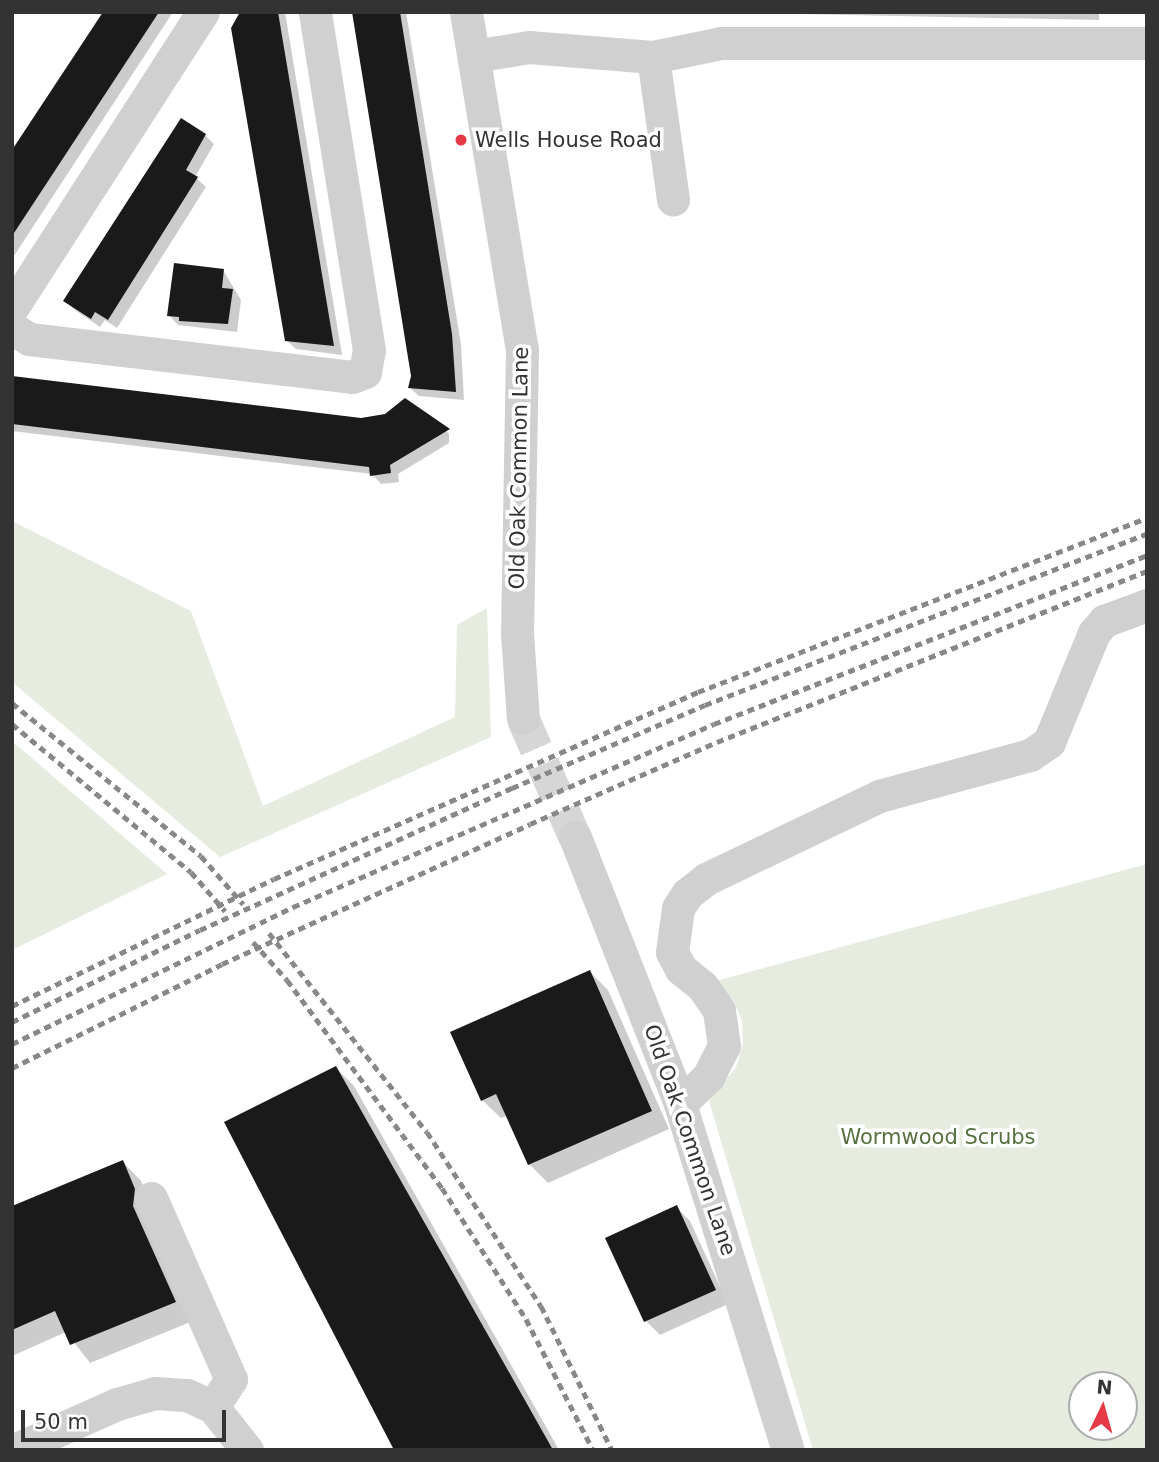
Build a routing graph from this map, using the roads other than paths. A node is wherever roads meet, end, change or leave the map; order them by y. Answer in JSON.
{"nodes":[{"id":1,"x":203,"y":12,"type":"edge"},
{"id":2,"x":316,"y":12,"type":"edge"},
{"id":3,"x":466,"y":12,"type":"edge"},
{"id":4,"x":1147,"y":43,"type":"edge"},
{"id":5,"x":474,"y":56,"type":"junction"},
{"id":6,"x":653,"y":57,"type":"junction"},
{"id":7,"x":673,"y":200,"type":"dead end"},
{"id":8,"x":12,"y":308,"type":"edge"},
{"id":9,"x":12,"y":328,"type":"edge"},
{"id":10,"x":1147,"y":605,"type":"edge"},
{"id":11,"x":523,"y":718,"type":"tunnel mouth"},
{"id":12,"x":575,"y":836,"type":"tunnel mouth"},
{"id":13,"x":680,"y":1104,"type":"junction"},
{"id":14,"x":151,"y":1198,"type":"dead end"},
{"id":15,"x":213,"y":1407,"type":"junction"},
{"id":16,"x":14,"y":1450,"type":"edge"},
{"id":17,"x":247,"y":1450,"type":"edge"},
{"id":18,"x":788,"y":1450,"type":"edge"}],
"edges":[{"from":1,"to":8,"type":"street"},
{"from":2,"to":9,"type":"street"},
{"from":3,"to":5,"type":"street","name":"Old Oak Common Lane"},
{"from":4,"to":6,"type":"street"},
{"from":5,"to":6,"type":"street"},
{"from":5,"to":11,"type":"street","name":"Old Oak Common Lane"},
{"from":6,"to":7,"type":"street"},
{"from":10,"to":13,"type":"street"},
{"from":12,"to":13,"type":"street","name":"Old Oak Common Lane"},
{"from":13,"to":18,"type":"street","name":"Old Oak Common Lane"},
{"from":14,"to":15,"type":"street"},
{"from":15,"to":16,"type":"street"},
{"from":15,"to":17,"type":"street"}]}
